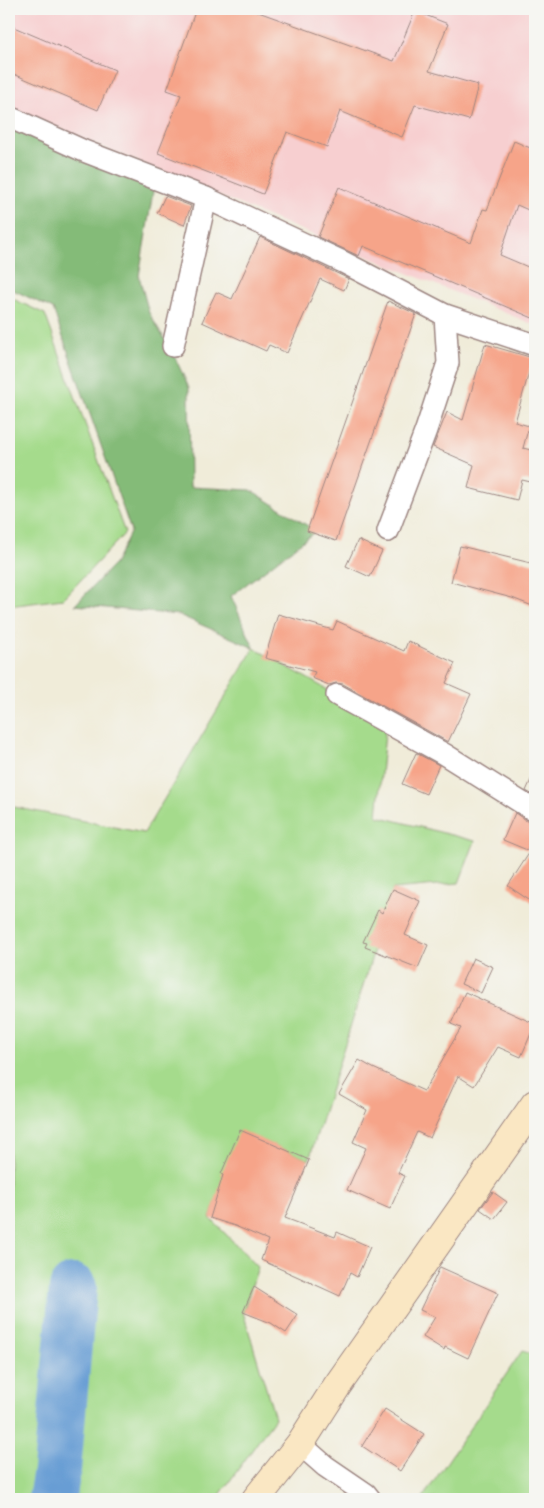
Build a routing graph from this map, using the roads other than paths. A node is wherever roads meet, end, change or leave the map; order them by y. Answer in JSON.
{"nodes":[{"id":1,"x":9,"y":116,"type":"edge"},
{"id":2,"x":206,"y":198,"type":"junction"},
{"id":3,"x":445,"y":315,"type":"junction"},
{"id":4,"x":535,"y":345,"type":"edge"},
{"id":5,"x":174,"y":346,"type":"dead end"},
{"id":6,"x":388,"y":531,"type":"dead end"},
{"id":7,"x":337,"y":695,"type":"dead end"},
{"id":8,"x":535,"y":812,"type":"edge"},
{"id":9,"x":535,"y":1104,"type":"edge"},
{"id":10,"x":300,"y":1444,"type":"junction"},
{"id":11,"x":256,"y":1499,"type":"edge"},
{"id":12,"x":370,"y":1499,"type":"edge"}],
"edges":[{"from":1,"to":2,"type":"street"},
{"from":2,"to":3,"type":"street"},
{"from":2,"to":5,"type":"street"},
{"from":3,"to":4,"type":"street"},
{"from":3,"to":6,"type":"street"},
{"from":7,"to":8,"type":"street"},
{"from":9,"to":10,"type":"main road"},
{"from":10,"to":11,"type":"main road"},
{"from":10,"to":12,"type":"street"}]}
